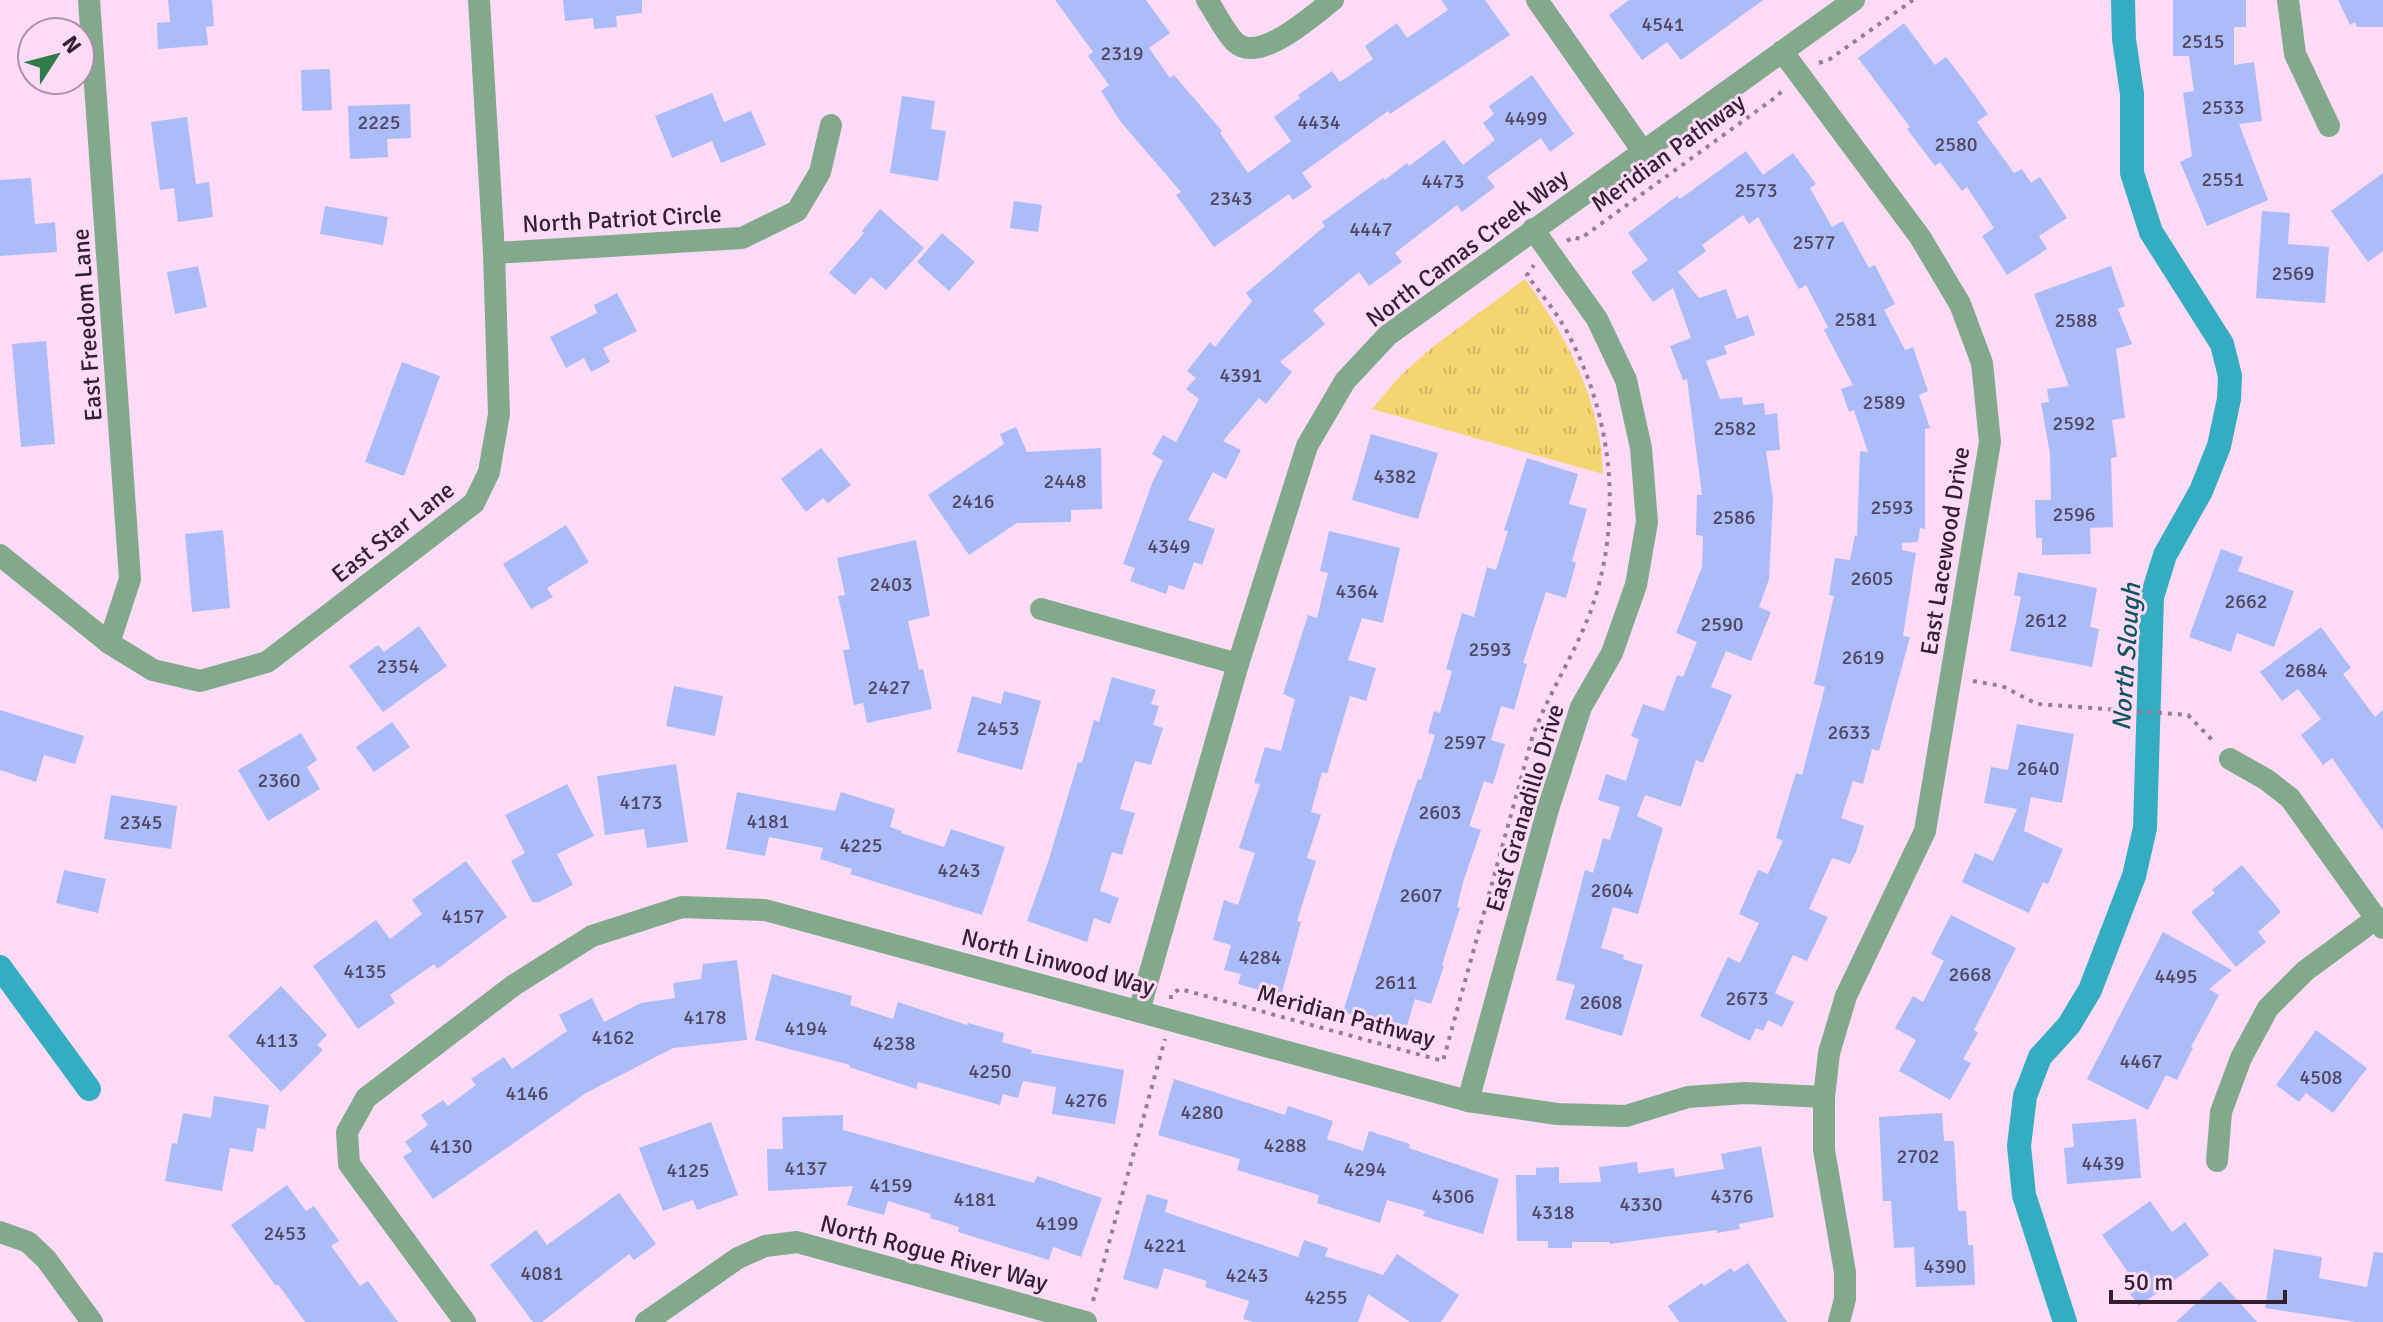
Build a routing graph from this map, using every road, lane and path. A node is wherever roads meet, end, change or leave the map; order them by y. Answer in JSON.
{"nodes":[{"id":1,"x":89,"y":0,"type":"edge"},
{"id":2,"x":479,"y":0,"type":"edge"},
{"id":3,"x":1207,"y":0,"type":"edge"},
{"id":4,"x":1333,"y":0,"type":"edge"},
{"id":5,"x":1537,"y":0,"type":"edge"},
{"id":6,"x":1854,"y":0,"type":"edge"},
{"id":7,"x":1913,"y":0,"type":"edge"},
{"id":8,"x":2288,"y":0,"type":"edge"},
{"id":9,"x":1782,"y":51,"type":"junction"},
{"id":10,"x":1822,"y":61,"type":"dead end"},
{"id":11,"x":1782,"y":90,"type":"dead end"},
{"id":12,"x":831,"y":125,"type":"dead end"},
{"id":13,"x":2329,"y":126,"type":"dead end"},
{"id":14,"x":1642,"y":150,"type":"junction"},
{"id":15,"x":1533,"y":229,"type":"junction"},
{"id":16,"x":1573,"y":237,"type":"dead end"},
{"id":17,"x":494,"y":253,"type":"junction"},
{"id":18,"x":1531,"y":268,"type":"dead end"},
{"id":19,"x":0,"y":555,"type":"edge"},
{"id":20,"x":1041,"y":609,"type":"dead end"},
{"id":21,"x":109,"y":643,"type":"junction"},
{"id":22,"x":1238,"y":664,"type":"junction"},
{"id":23,"x":1969,"y":681,"type":"dead end"},
{"id":24,"x":2230,"y":759,"type":"joint"},
{"id":25,"x":2380,"y":923,"type":"edge"},
{"id":26,"x":1171,"y":994,"type":"dead end"},
{"id":27,"x":1139,"y":1011,"type":"junction"},
{"id":28,"x":1165,"y":1039,"type":"dead end"},
{"id":29,"x":1824,"y":1097,"type":"junction"},
{"id":30,"x":1468,"y":1101,"type":"junction"},
{"id":31,"x":2217,"y":1161,"type":"dead end"},
{"id":32,"x":0,"y":1232,"type":"edge"},
{"id":33,"x":1089,"y":1316,"type":"edge"},
{"id":34,"x":92,"y":1322,"type":"edge"},
{"id":35,"x":465,"y":1322,"type":"edge"},
{"id":36,"x":646,"y":1322,"type":"edge"},
{"id":37,"x":1839,"y":1322,"type":"edge"}],
"edges":[{"from":1,"to":21,"type":"street","name":"East Freedom Lane"},
{"from":2,"to":17,"type":"street","name":"East Star Lane"},
{"from":3,"to":4,"type":"street"},
{"from":5,"to":14,"type":"street"},
{"from":6,"to":9,"type":"street","name":"North Camas Creek Way"},
{"from":7,"to":10,"type":"path"},
{"from":8,"to":13,"type":"street"},
{"from":9,"to":14,"type":"street","name":"North Camas Creek Way"},
{"from":9,"to":29,"type":"street","name":"East Lacewood Drive"},
{"from":11,"to":16,"type":"path","name":"Meridian Pathway"},
{"from":12,"to":17,"type":"street","name":"North Patriot Circle"},
{"from":14,"to":15,"type":"street","name":"North Camas Creek Way"},
{"from":15,"to":22,"type":"street","name":"North Camas Creek Way"},
{"from":15,"to":30,"type":"street","name":"East Granadillo Drive"},
{"from":17,"to":21,"type":"street","name":"East Star Lane"},
{"from":18,"to":26,"type":"path","name":"Meridian Pathway"},
{"from":19,"to":21,"type":"street","name":"East Star Lane"},
{"from":20,"to":22,"type":"street"},
{"from":22,"to":27,"type":"street","name":"North Camas Creek Way"},
{"from":23,"to":24,"type":"path"},
{"from":24,"to":25,"type":"street"},
{"from":25,"to":31,"type":"street"},
{"from":27,"to":30,"type":"street","name":"North Linwood Way"},
{"from":27,"to":35,"type":"street","name":"North Linwood Way"},
{"from":28,"to":33,"type":"path"},
{"from":29,"to":30,"type":"street","name":"North Linwood Way"},
{"from":29,"to":37,"type":"street","name":"East Lacewood Drive"},
{"from":32,"to":34,"type":"street"},
{"from":33,"to":36,"type":"street","name":"North Rogue River Way"}]}
